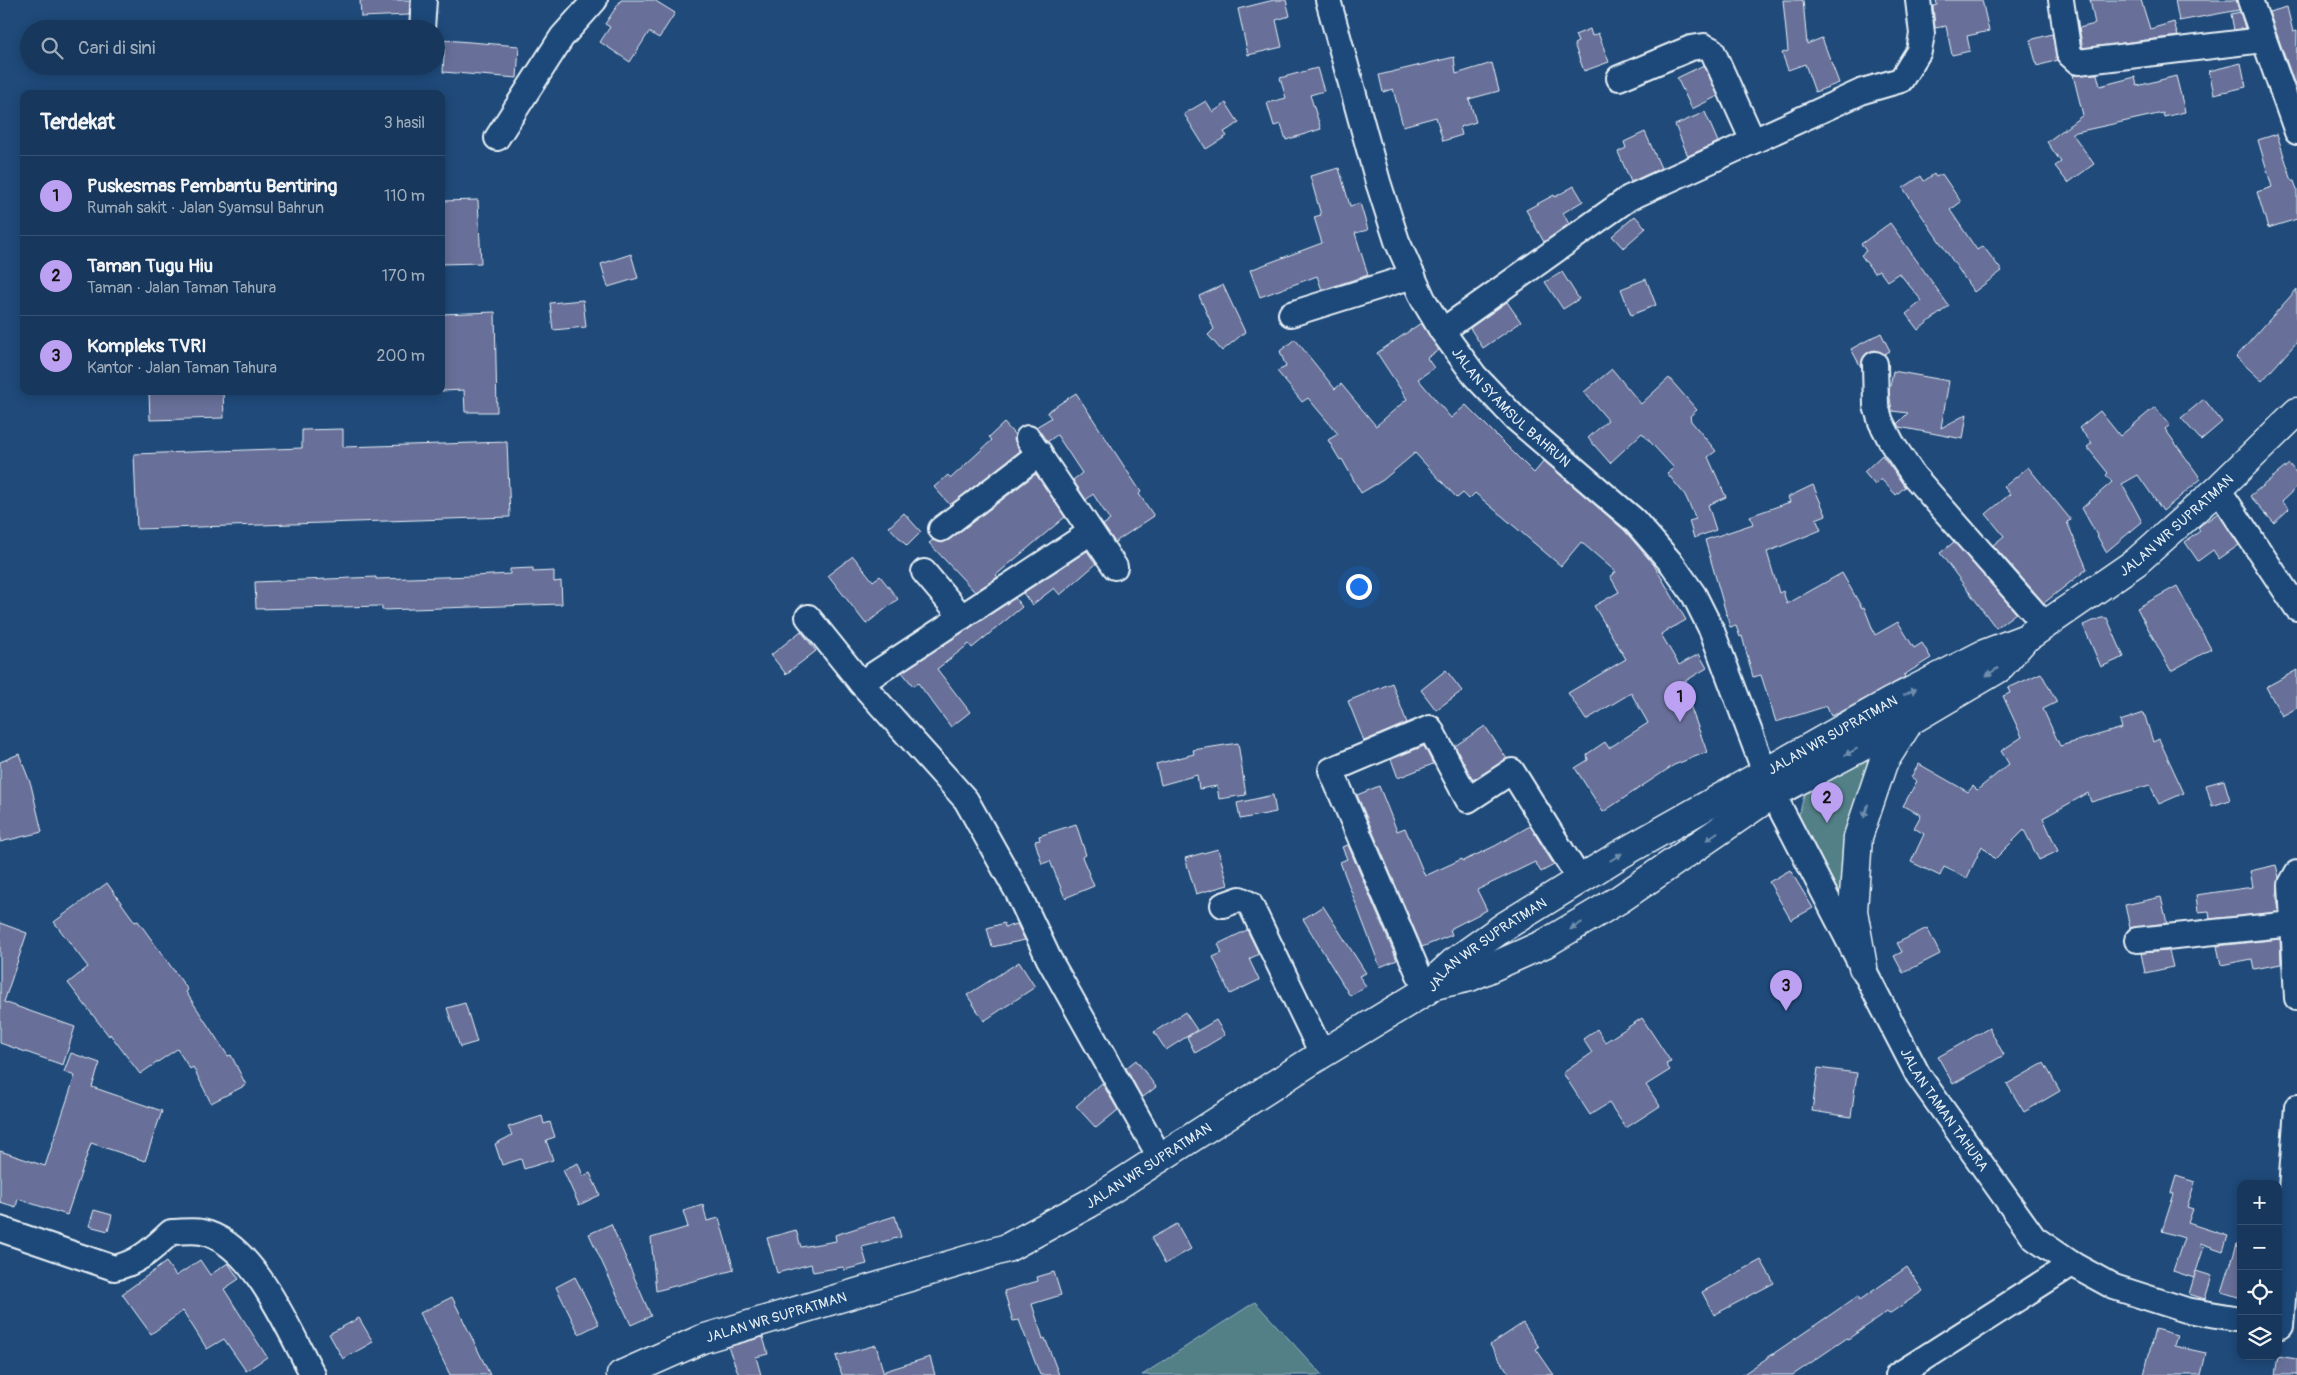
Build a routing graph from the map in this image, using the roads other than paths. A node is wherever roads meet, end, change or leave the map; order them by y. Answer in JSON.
{"nodes":[{"id":1,"x":424,"y":0,"type":"edge"},
{"id":2,"x":595,"y":0,"type":"edge"},
{"id":3,"x":1328,"y":0,"type":"edge"},
{"id":4,"x":1918,"y":0,"type":"edge"},
{"id":5,"x":2061,"y":0,"type":"edge"},
{"id":6,"x":2250,"y":0,"type":"edge"},
{"id":7,"x":423,"y":20,"type":"edge"},
{"id":8,"x":2263,"y":40,"type":"junction"},
{"id":9,"x":1620,"y":78,"type":"dead end"},
{"id":10,"x":2297,"y":132,"type":"edge"},
{"id":11,"x":496,"y":138,"type":"dead end"},
{"id":12,"x":1753,"y":141,"type":"junction"},
{"id":13,"x":1413,"y":276,"type":"junction"},
{"id":14,"x":1291,"y":314,"type":"dead end"},
{"id":15,"x":1442,"y":331,"type":"junction"},
{"id":16,"x":1874,"y":364,"type":"dead end"},
{"id":17,"x":2297,"y":412,"type":"edge"},
{"id":18,"x":2218,"y":489,"type":"junction"},
{"id":19,"x":940,"y":529,"type":"dead end"},
{"id":20,"x":1090,"y":532,"type":"junction"},
{"id":21,"x":1116,"y":567,"type":"dead end"},
{"id":22,"x":924,"y":572,"type":"dead end"},
{"id":23,"x":2297,"y":608,"type":"edge"},
{"id":24,"x":808,"y":617,"type":"dead end"},
{"id":25,"x":962,"y":617,"type":"junction"},
{"id":26,"x":2036,"y":631,"type":"junction"},
{"id":27,"x":862,"y":683,"type":"junction"},
{"id":28,"x":1910,"y":720,"type":"junction"},
{"id":29,"x":1768,"y":784,"type":"junction"},
{"id":30,"x":2297,"y":873,"type":"edge"},
{"id":31,"x":1580,"y":880,"type":"junction"},
{"id":32,"x":1223,"y":905,"type":"dead end"},
{"id":33,"x":2292,"y":924,"type":"junction"},
{"id":34,"x":2137,"y":940,"type":"dead end"},
{"id":35,"x":1863,"y":967,"type":"junction"},
{"id":36,"x":1430,"y":988,"type":"junction"},
{"id":37,"x":2297,"y":998,"type":"edge"},
{"id":38,"x":1322,"y":1054,"type":"junction"},
{"id":39,"x":2297,"y":1107,"type":"edge"},
{"id":40,"x":1161,"y":1159,"type":"junction"},
{"id":41,"x":0,"y":1229,"type":"edge"},
{"id":42,"x":2072,"y":1264,"type":"junction"},
{"id":43,"x":2237,"y":1318,"type":"edge"},
{"id":44,"x":2285,"y":1327,"type":"edge"},
{"id":45,"x":313,"y":1375,"type":"edge"},
{"id":46,"x":621,"y":1375,"type":"edge"},
{"id":47,"x":1898,"y":1375,"type":"edge"}],
"edges":[{"from":1,"to":7,"type":"street"},
{"from":2,"to":11,"type":"street"},
{"from":3,"to":13,"type":"street","name":"JALAN SYAMSUL BAHRUN"},
{"from":4,"to":12,"type":"street"},
{"from":5,"to":8,"type":"street"},
{"from":6,"to":8,"type":"street"},
{"from":8,"to":10,"type":"street"},
{"from":9,"to":12,"type":"street"},
{"from":12,"to":15,"type":"street"},
{"from":13,"to":14,"type":"street"},
{"from":13,"to":15,"type":"street","name":"JALAN SYAMSUL BAHRUN"},
{"from":15,"to":29,"type":"street","name":"JALAN SYAMSUL BAHRUN"},
{"from":16,"to":26,"type":"street"},
{"from":17,"to":18,"type":"highway","name":"JALAN WR SUPRATMAN"},
{"from":18,"to":23,"type":"street"},
{"from":18,"to":26,"type":"highway","name":"JALAN WR SUPRATMAN"},
{"from":19,"to":20,"type":"street"},
{"from":20,"to":21,"type":"street"},
{"from":20,"to":25,"type":"street"},
{"from":22,"to":25,"type":"street"},
{"from":24,"to":27,"type":"street"},
{"from":25,"to":27,"type":"street"},
{"from":26,"to":28,"type":"highway","one_way":true},
{"from":29,"to":26,"type":"highway","name":"JALAN WR SUPRATMAN","one_way":true},
{"from":27,"to":40,"type":"street"},
{"from":28,"to":29,"type":"highway","one_way":true},
{"from":28,"to":35,"type":"highway","one_way":true},
{"from":31,"to":29,"type":"highway","name":"JALAN WR SUPRATMAN","one_way":true},
{"from":29,"to":35,"type":"street","name":"JALAN TAMAN TAHURA"},
{"from":29,"to":36,"type":"highway","one_way":true},
{"from":30,"to":33,"type":"street"},
{"from":31,"to":36,"type":"highway","name":"JALAN WR SUPRATMAN"},
{"from":31,"to":36,"type":"street"},
{"from":32,"to":38,"type":"street"},
{"from":33,"to":34,"type":"street"},
{"from":33,"to":37,"type":"street"},
{"from":35,"to":42,"type":"street","name":"JALAN TAMAN TAHURA"},
{"from":36,"to":38,"type":"highway","name":"JALAN WR SUPRATMAN"},
{"from":38,"to":40,"type":"highway","name":"JALAN WR SUPRATMAN"},
{"from":39,"to":44,"type":"street"},
{"from":40,"to":46,"type":"highway","name":"JALAN WR SUPRATMAN"},
{"from":41,"to":45,"type":"street"},
{"from":42,"to":43,"type":"street","name":"JALAN TAMAN TAHURA"},
{"from":42,"to":47,"type":"street"}]}
